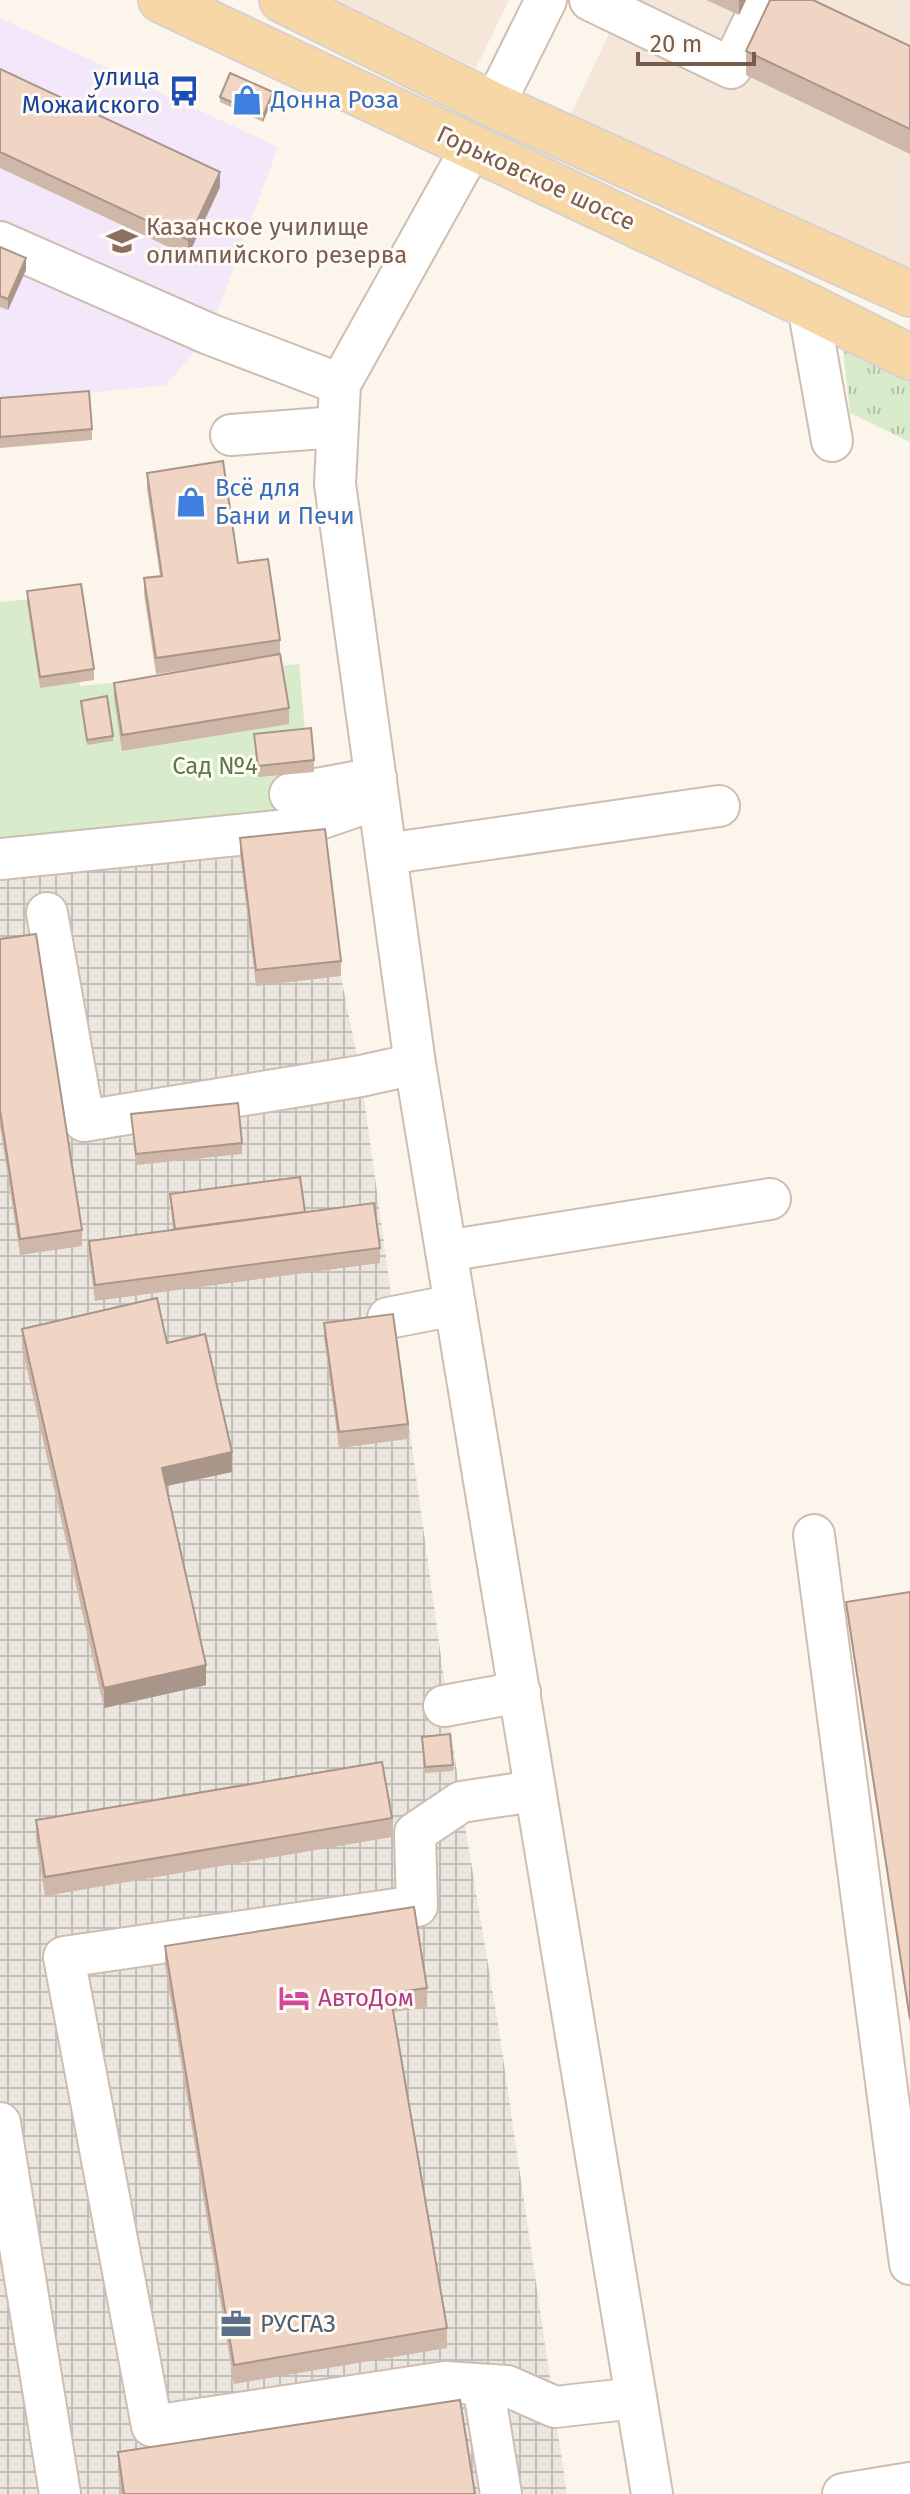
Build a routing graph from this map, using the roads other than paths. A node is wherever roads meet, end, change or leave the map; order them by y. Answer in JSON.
{"nodes":[{"id":1,"x":161,"y":0,"type":"edge"},
{"id":2,"x":282,"y":0,"type":"edge"},
{"id":3,"x":546,"y":0,"type":"edge"},
{"id":4,"x":590,"y":0,"type":"edge"},
{"id":5,"x":764,"y":0,"type":"edge"},
{"id":6,"x":494,"y":105,"type":"junction"},
{"id":7,"x":472,"y":147,"type":"junction"},
{"id":8,"x":0,"y":242,"type":"edge"},
{"id":9,"x":910,"y":294,"type":"edge"},
{"id":10,"x":808,"y":306,"type":"junction"},
{"id":11,"x":910,"y":357,"type":"edge"},
{"id":12,"x":340,"y":384,"type":"junction"},
{"id":13,"x":337,"y":427,"type":"junction"},
{"id":14,"x":231,"y":435,"type":"dead end"},
{"id":15,"x":832,"y":441,"type":"dead end"},
{"id":16,"x":377,"y":788,"type":"junction"},
{"id":17,"x":290,"y":794,"type":"dead end"},
{"id":18,"x":719,"y":806,"type":"dead end"},
{"id":19,"x":386,"y":854,"type":"junction"},
{"id":20,"x":0,"y":859,"type":"edge"},
{"id":21,"x":47,"y":913,"type":"dead end"},
{"id":22,"x":415,"y":1064,"type":"junction"},
{"id":23,"x":770,"y":1199,"type":"dead end"},
{"id":24,"x":446,"y":1251,"type":"junction"},
{"id":25,"x":455,"y":1305,"type":"junction"},
{"id":26,"x":388,"y":1318,"type":"edge"},
{"id":27,"x":814,"y":1535,"type":"dead end"},
{"id":28,"x":520,"y":1692,"type":"junction"},
{"id":29,"x":444,"y":1706,"type":"dead end"},
{"id":30,"x":534,"y":1791,"type":"junction"},
{"id":31,"x":0,"y":2123,"type":"edge"},
{"id":32,"x":910,"y":2264,"type":"edge"},
{"id":33,"x":483,"y":2385,"type":"junction"},
{"id":34,"x":636,"y":2398,"type":"junction"},
{"id":35,"x":910,"y":2483,"type":"edge"},
{"id":36,"x":60,"y":2494,"type":"edge"},
{"id":37,"x":501,"y":2494,"type":"edge"},
{"id":38,"x":652,"y":2494,"type":"edge"},
{"id":39,"x":843,"y":2494,"type":"edge"}],
"edges":[{"from":1,"to":7,"type":"main road","name":"Горьковское шоссе"},
{"from":2,"to":6,"type":"main road","name":"Горьковское шоссе"},
{"from":3,"to":6,"type":"street"},
{"from":4,"to":5,"type":"street"},
{"from":6,"to":9,"type":"main road","name":"Горьковское шоссе"},
{"from":7,"to":10,"type":"main road","name":"Горьковское шоссе"},
{"from":7,"to":12,"type":"street"},
{"from":8,"to":12,"type":"street"},
{"from":10,"to":11,"type":"main road","name":"Горьковское шоссе"},
{"from":10,"to":15,"type":"street"},
{"from":12,"to":13,"type":"street"},
{"from":13,"to":14,"type":"street"},
{"from":13,"to":16,"type":"street"},
{"from":16,"to":17,"type":"street"},
{"from":16,"to":19,"type":"street"},
{"from":16,"to":20,"type":"street"},
{"from":18,"to":19,"type":"street"},
{"from":19,"to":22,"type":"street"},
{"from":21,"to":22,"type":"street"},
{"from":22,"to":24,"type":"street"},
{"from":23,"to":24,"type":"street"},
{"from":24,"to":25,"type":"street"},
{"from":25,"to":26,"type":"street"},
{"from":25,"to":28,"type":"street"},
{"from":27,"to":32,"type":"street"},
{"from":28,"to":29,"type":"street"},
{"from":28,"to":30,"type":"street"},
{"from":30,"to":33,"type":"street"},
{"from":30,"to":34,"type":"street"},
{"from":31,"to":36,"type":"street"},
{"from":33,"to":34,"type":"street"},
{"from":33,"to":37,"type":"street"},
{"from":34,"to":38,"type":"street"},
{"from":35,"to":39,"type":"street"}]}
